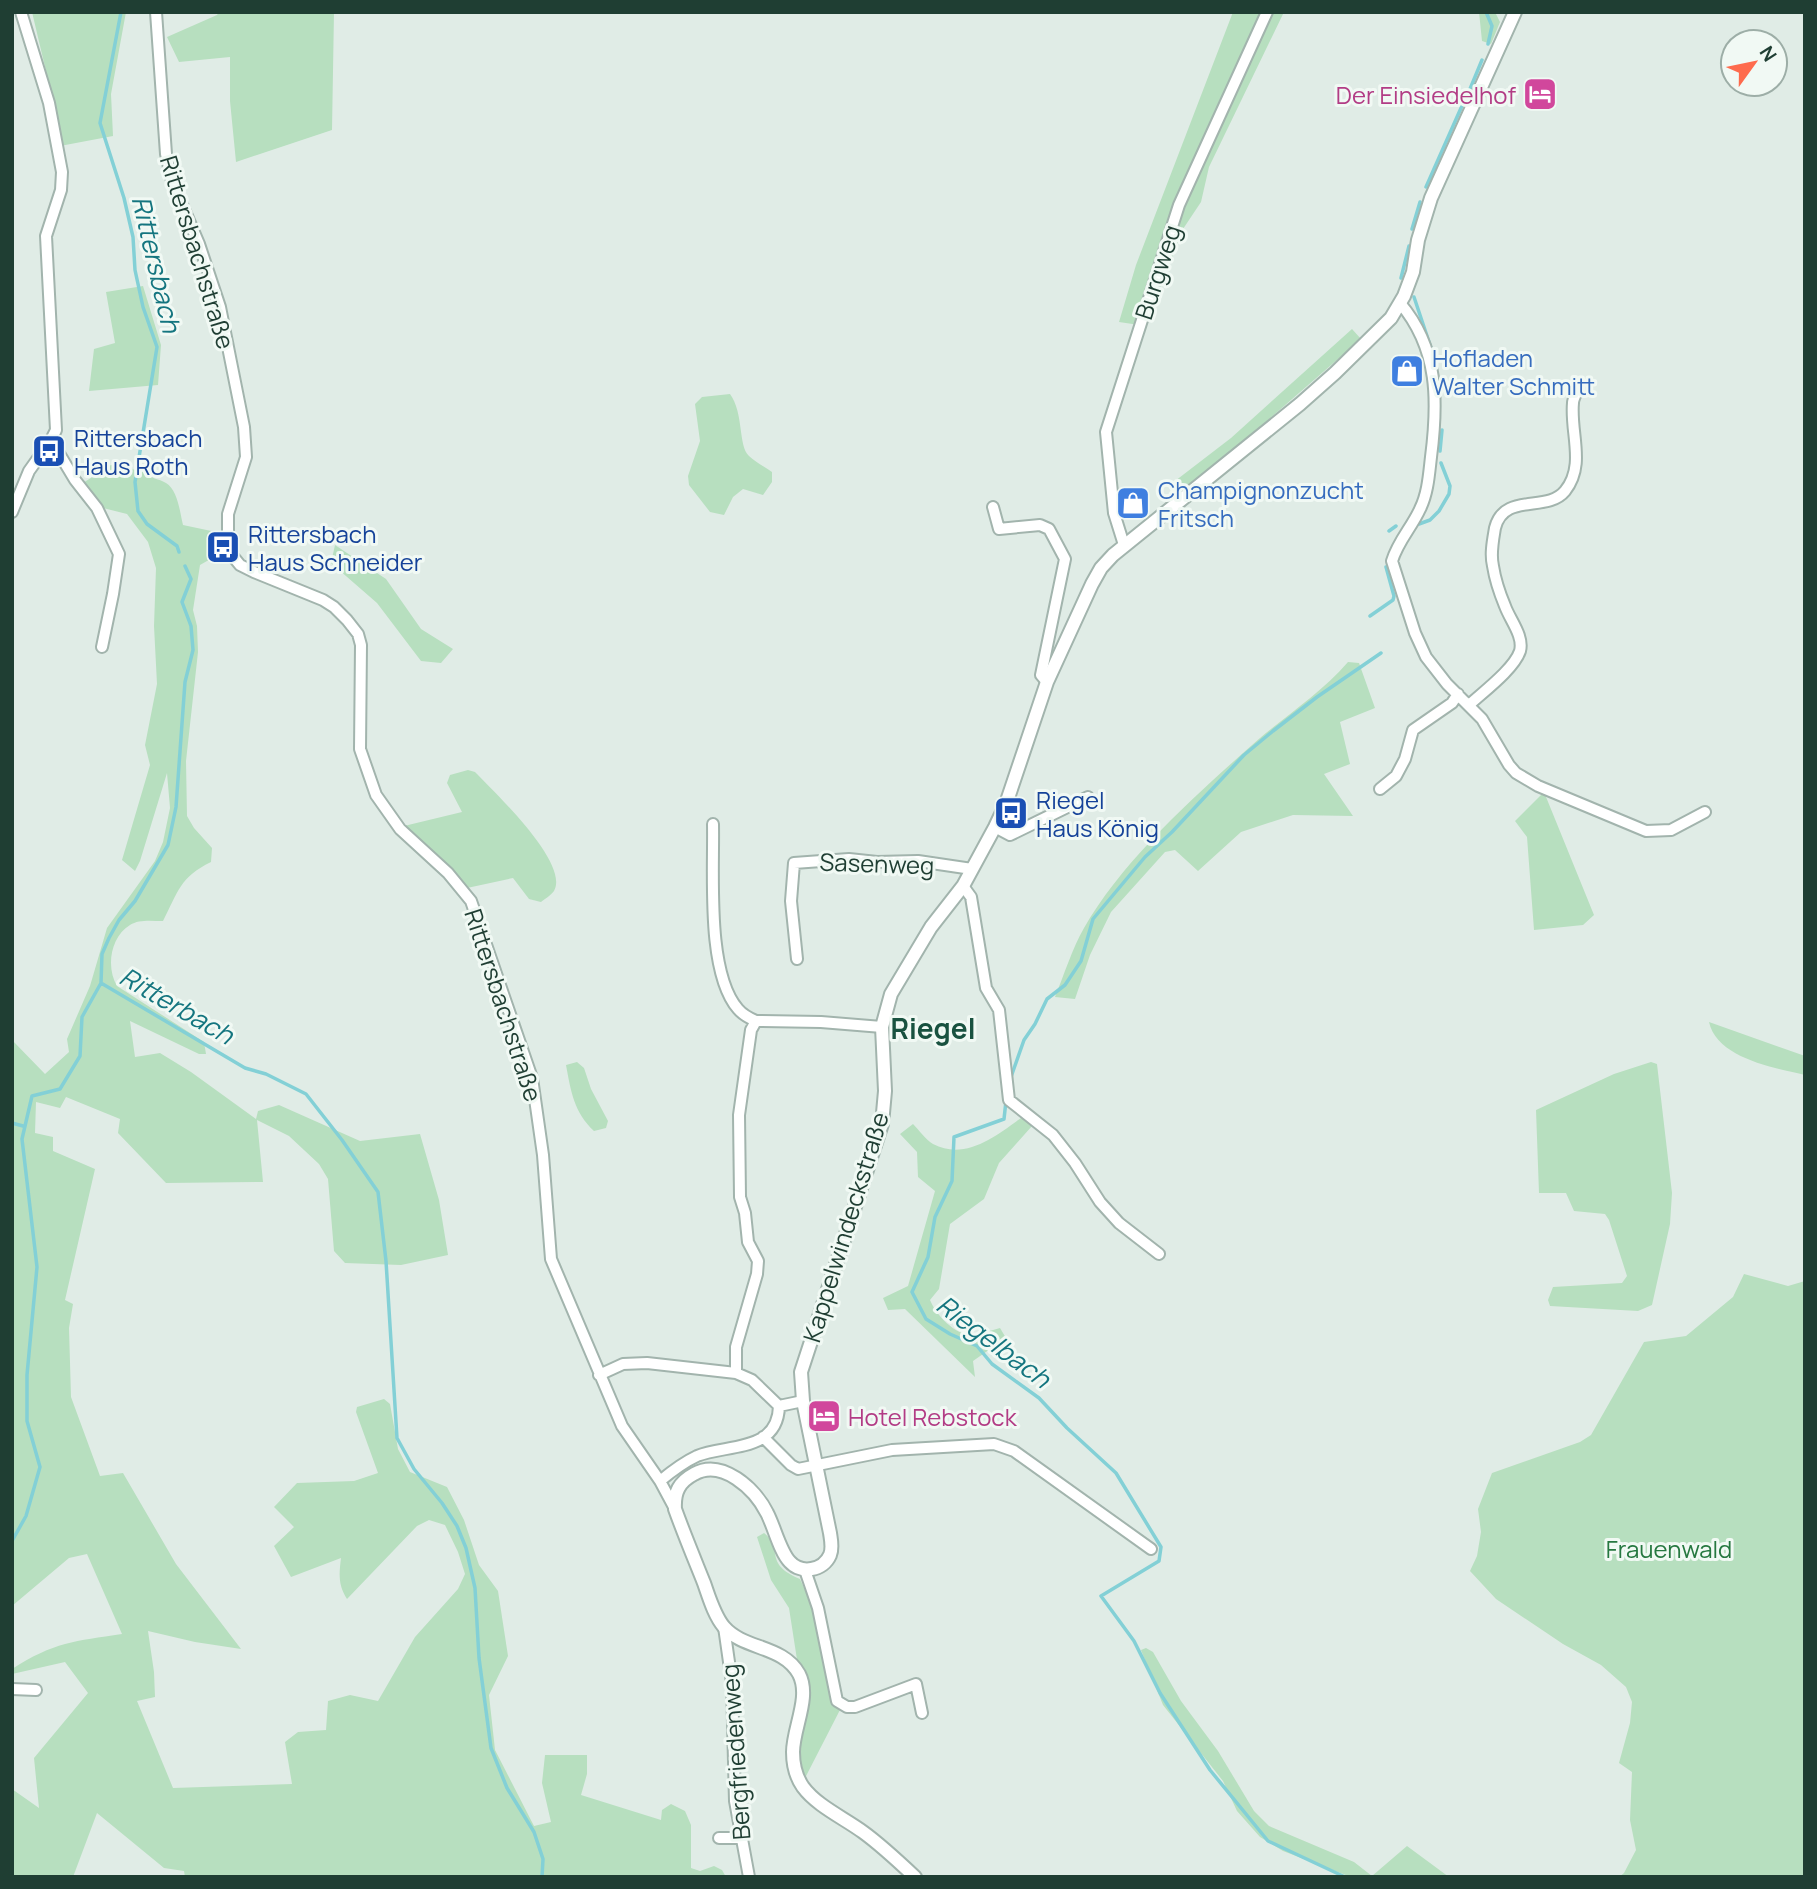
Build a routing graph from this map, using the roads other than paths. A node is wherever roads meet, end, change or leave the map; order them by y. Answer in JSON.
{"nodes":[{"id":1,"x":21,"y":12,"type":"edge"},
{"id":2,"x":156,"y":12,"type":"edge"},
{"id":3,"x":1267,"y":12,"type":"edge"},
{"id":4,"x":1515,"y":12,"type":"edge"},
{"id":5,"x":1400,"y":303,"type":"junction"},
{"id":6,"x":1578,"y":389,"type":"dead end"},
{"id":7,"x":51,"y":440,"type":"junction"},
{"id":8,"x":993,"y":506,"type":"dead end"},
{"id":9,"x":12,"y":512,"type":"edge"},
{"id":10,"x":1124,"y":545,"type":"junction"},
{"id":11,"x":102,"y":647,"type":"dead end"},
{"id":12,"x":1047,"y":682,"type":"junction"},
{"id":13,"x":1458,"y":694,"type":"junction"},
{"id":14,"x":1469,"y":705,"type":"junction"},
{"id":15,"x":1380,"y":789,"type":"dead end"},
{"id":16,"x":1088,"y":797,"type":"dead end"},
{"id":17,"x":1705,"y":812,"type":"dead end"},
{"id":18,"x":713,"y":824,"type":"dead end"},
{"id":19,"x":995,"y":827,"type":"junction"},
{"id":20,"x":972,"y":869,"type":"junction"},
{"id":21,"x":963,"y":886,"type":"junction"},
{"id":22,"x":797,"y":959,"type":"dead end"},
{"id":23,"x":756,"y":1021,"type":"junction"},
{"id":24,"x":882,"y":1027,"type":"junction"},
{"id":25,"x":1159,"y":1254,"type":"dead end"},
{"id":26,"x":736,"y":1373,"type":"junction"},
{"id":27,"x":599,"y":1375,"type":"junction"},
{"id":28,"x":803,"y":1401,"type":"junction"},
{"id":29,"x":779,"y":1406,"type":"junction"},
{"id":30,"x":763,"y":1437,"type":"junction"},
{"id":31,"x":816,"y":1466,"type":"junction"},
{"id":32,"x":660,"y":1481,"type":"junction"},
{"id":33,"x":675,"y":1509,"type":"junction"},
{"id":34,"x":1150,"y":1549,"type":"dead end"},
{"id":35,"x":805,"y":1570,"type":"junction"},
{"id":36,"x":724,"y":1627,"type":"junction"},
{"id":37,"x":12,"y":1689,"type":"edge"},
{"id":38,"x":36,"y":1690,"type":"dead end"},
{"id":39,"x":922,"y":1713,"type":"dead end"},
{"id":40,"x":719,"y":1838,"type":"dead end"},
{"id":41,"x":741,"y":1838,"type":"junction"},
{"id":42,"x":749,"y":1877,"type":"edge"},
{"id":43,"x":915,"y":1877,"type":"edge"}],
"edges":[{"from":1,"to":7,"type":"street"},
{"from":2,"to":27,"type":"street","name":"Rittersbachstraße"},
{"from":3,"to":10,"type":"street","name":"Burgweg"},
{"from":4,"to":5,"type":"street","name":"Kappelwindeckstraße"},
{"from":5,"to":10,"type":"street","name":"Kappelwindeckstraße"},
{"from":5,"to":13,"type":"street"},
{"from":6,"to":14,"type":"street"},
{"from":7,"to":9,"type":"street"},
{"from":7,"to":11,"type":"street"},
{"from":8,"to":12,"type":"street"},
{"from":10,"to":12,"type":"street","name":"Kappelwindeckstraße"},
{"from":12,"to":19,"type":"street","name":"Kappelwindeckstraße"},
{"from":13,"to":14,"type":"street"},
{"from":13,"to":15,"type":"street"},
{"from":14,"to":17,"type":"street"},
{"from":16,"to":19,"type":"street"},
{"from":18,"to":23,"type":"street"},
{"from":19,"to":20,"type":"street","name":"Kappelwindeckstraße"},
{"from":20,"to":21,"type":"street","name":"Kappelwindeckstraße"},
{"from":20,"to":22,"type":"street","name":"Sasenweg"},
{"from":21,"to":24,"type":"street","name":"Kappelwindeckstraße"},
{"from":21,"to":25,"type":"street"},
{"from":23,"to":24,"type":"street"},
{"from":23,"to":26,"type":"street"},
{"from":24,"to":28,"type":"street","name":"Kappelwindeckstraße"},
{"from":26,"to":27,"type":"street"},
{"from":26,"to":29,"type":"street"},
{"from":27,"to":32,"type":"street","name":"Rittersbachstraße"},
{"from":28,"to":29,"type":"street"},
{"from":28,"to":31,"type":"street","name":"Kappelwindeckstraße"},
{"from":29,"to":30,"type":"street"},
{"from":30,"to":31,"type":"street"},
{"from":30,"to":32,"type":"street"},
{"from":31,"to":34,"type":"street"},
{"from":31,"to":35,"type":"street","name":"Kappelwindeckstraße"},
{"from":32,"to":33,"type":"street","name":"Rittersbachstraße"},
{"from":33,"to":35,"type":"street"},
{"from":33,"to":36,"type":"street"},
{"from":35,"to":39,"type":"street"},
{"from":36,"to":41,"type":"street","name":"Bergfriedenweg"},
{"from":36,"to":43,"type":"street"},
{"from":37,"to":38,"type":"street"},
{"from":40,"to":41,"type":"street"},
{"from":41,"to":42,"type":"street","name":"Bergfriedenweg"}]}
